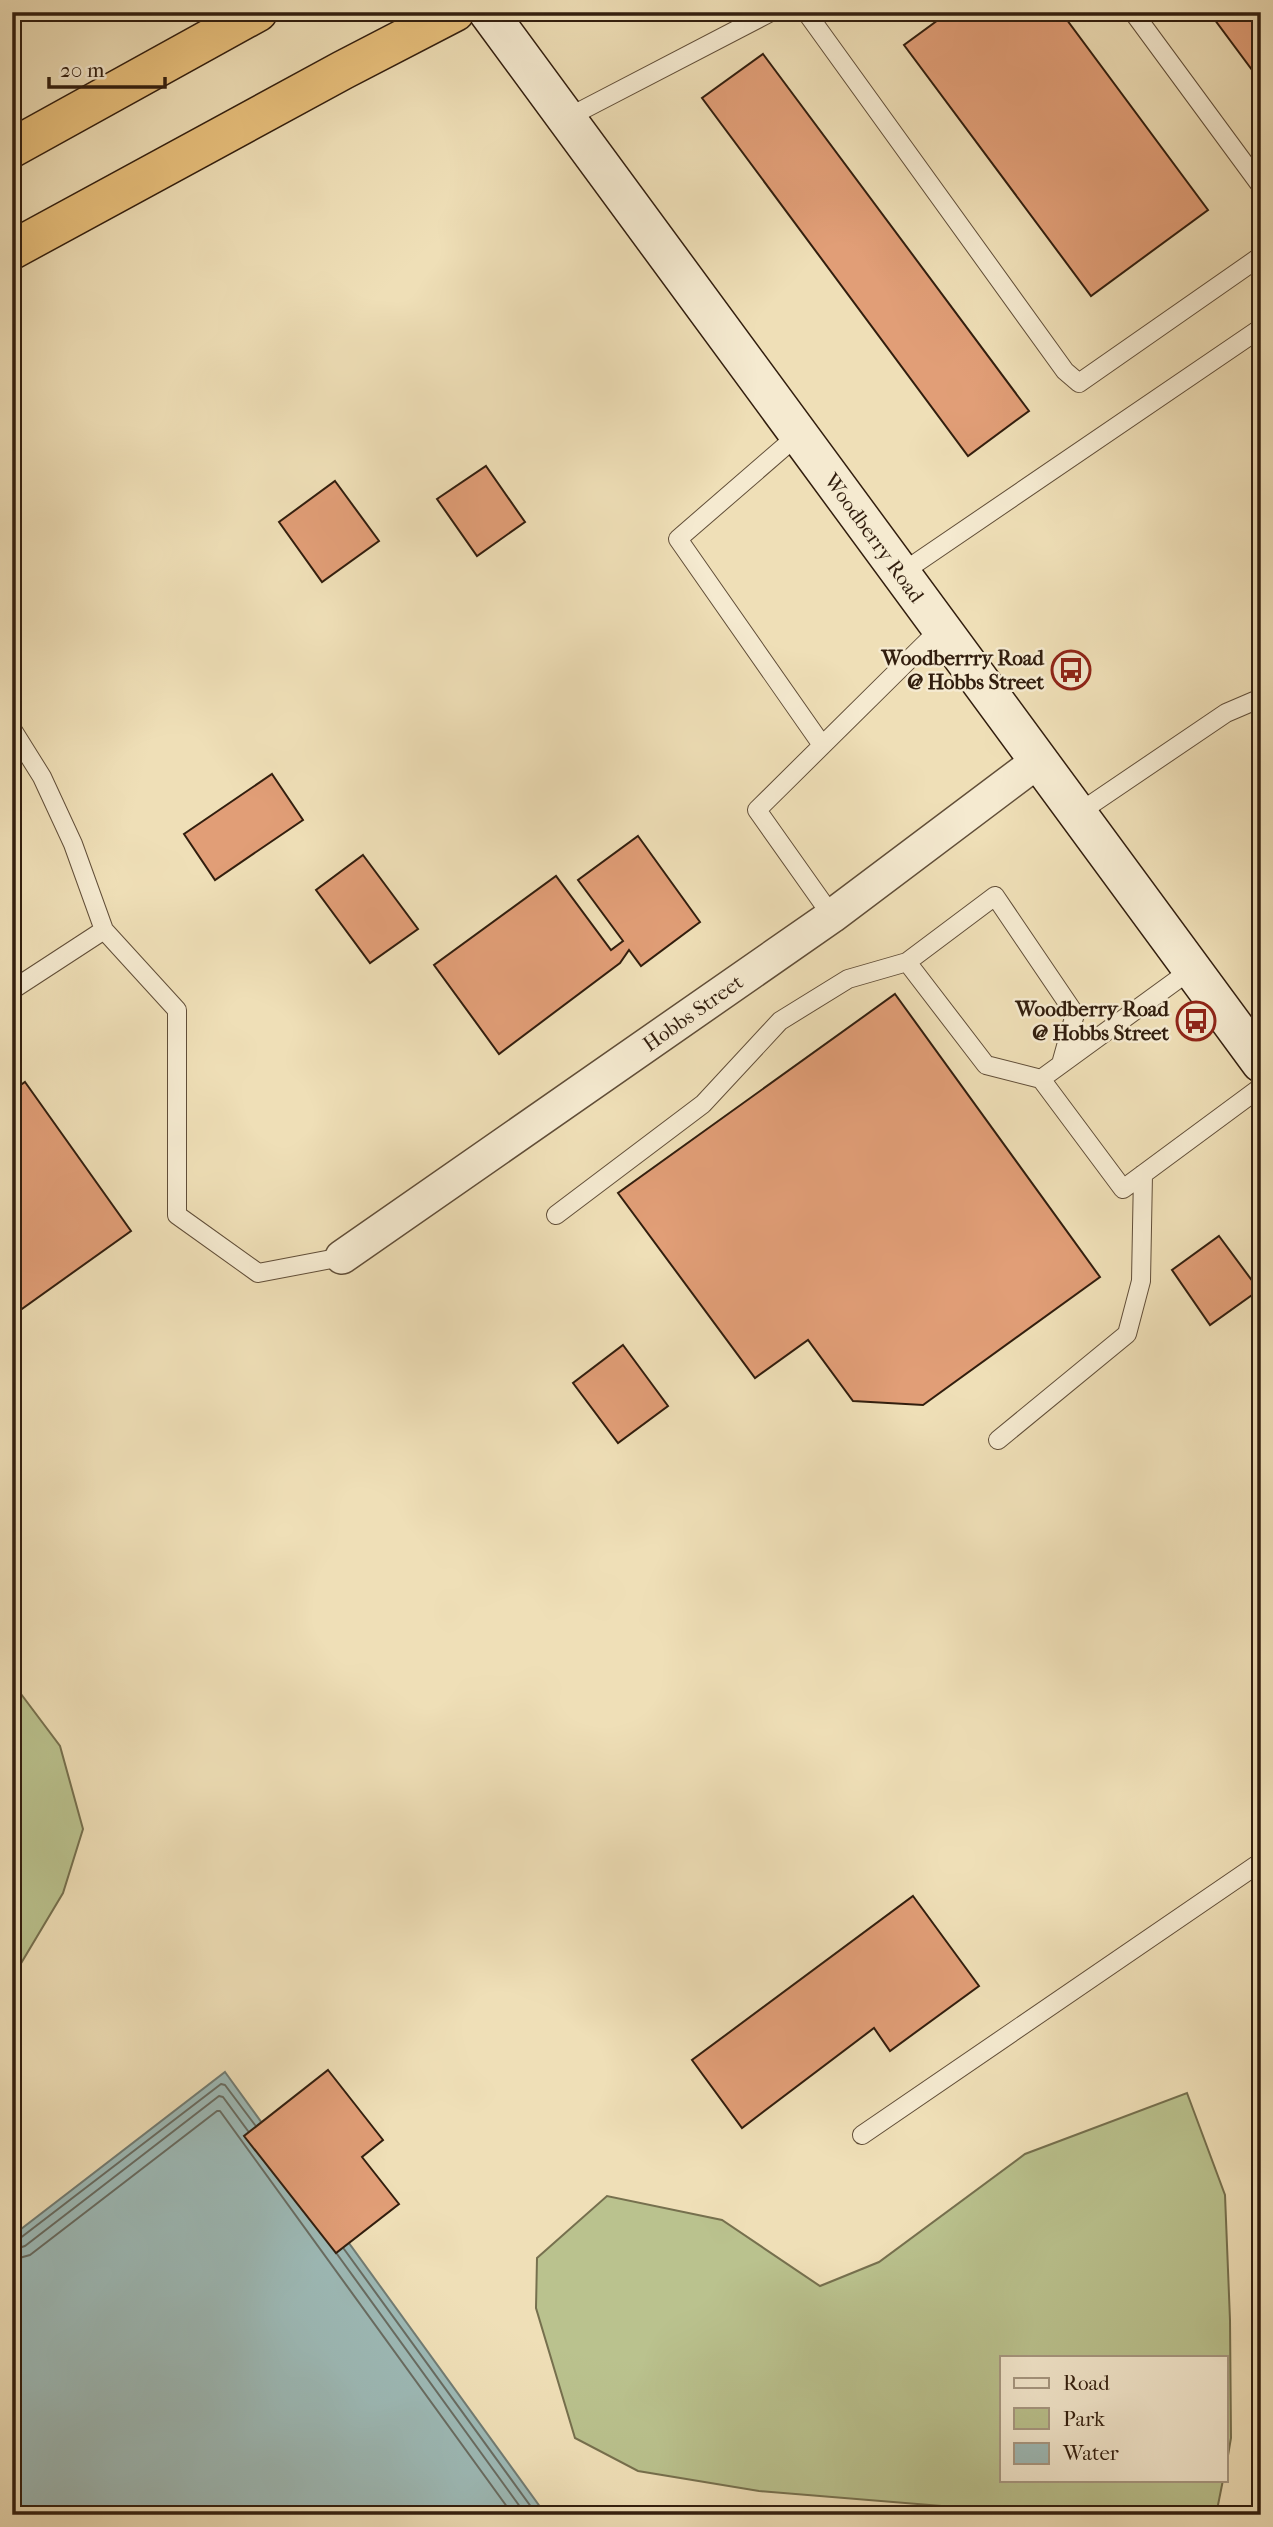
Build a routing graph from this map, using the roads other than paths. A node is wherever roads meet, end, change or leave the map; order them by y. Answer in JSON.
{"nodes":[{"id":1,"x":258,"y":12,"type":"edge"},
{"id":2,"x":455,"y":12,"type":"edge"},
{"id":3,"x":488,"y":12,"type":"edge"},
{"id":4,"x":771,"y":12,"type":"edge"},
{"id":5,"x":806,"y":12,"type":"edge"},
{"id":6,"x":1133,"y":12,"type":"edge"},
{"id":7,"x":565,"y":119,"type":"junction"},
{"id":8,"x":12,"y":148,"type":"edge"},
{"id":9,"x":1261,"y":186,"type":"edge"},
{"id":10,"x":12,"y":250,"type":"edge"},
{"id":11,"x":1261,"y":256,"type":"edge"},
{"id":12,"x":1261,"y":328,"type":"edge"},
{"id":13,"x":798,"y":435,"type":"junction"},
{"id":14,"x":900,"y":574,"type":"junction"},
{"id":15,"x":940,"y":629,"type":"junction"},
{"id":16,"x":1259,"y":702,"type":"edge"},
{"id":17,"x":12,"y":729,"type":"edge"},
{"id":18,"x":822,"y":746,"type":"junction"},
{"id":19,"x":1038,"y":761,"type":"junction"},
{"id":20,"x":1077,"y":814,"type":"junction"},
{"id":21,"x":832,"y":916,"type":"junction"},
{"id":22,"x":104,"y":930,"type":"junction"},
{"id":23,"x":907,"y":962,"type":"junction"},
{"id":24,"x":1192,"y":969,"type":"junction"},
{"id":25,"x":12,"y":990,"type":"edge"},
{"id":26,"x":1261,"y":1063,"type":"edge"},
{"id":27,"x":1061,"y":1065,"type":"junction"},
{"id":28,"x":1041,"y":1079,"type":"junction"},
{"id":29,"x":1261,"y":1087,"type":"edge"},
{"id":30,"x":1143,"y":1174,"type":"junction"},
{"id":31,"x":556,"y":1215,"type":"dead end"},
{"id":32,"x":342,"y":1257,"type":"joint"},
{"id":33,"x":998,"y":1440,"type":"dead end"},
{"id":34,"x":1261,"y":1862,"type":"edge"},
{"id":35,"x":862,"y":2135,"type":"dead end"}],
"edges":[{"from":1,"to":8,"type":"highway"},
{"from":2,"to":10,"type":"highway"},
{"from":3,"to":7,"type":"street","name":"Woodberry Road"},
{"from":4,"to":7,"type":"lane"},
{"from":5,"to":11,"type":"lane"},
{"from":6,"to":9,"type":"lane"},
{"from":7,"to":13,"type":"street","name":"Woodberry Road"},
{"from":12,"to":14,"type":"lane"},
{"from":13,"to":14,"type":"street","name":"Woodberry Road"},
{"from":13,"to":18,"type":"lane"},
{"from":14,"to":15,"type":"street","name":"Woodberry Road"},
{"from":15,"to":18,"type":"lane"},
{"from":15,"to":19,"type":"street","name":"Woodberry Road"},
{"from":16,"to":20,"type":"lane"},
{"from":17,"to":22,"type":"lane"},
{"from":18,"to":21,"type":"lane"},
{"from":19,"to":20,"type":"street","name":"Woodberry Road"},
{"from":19,"to":21,"type":"street","name":"Hobbs Street"},
{"from":20,"to":24,"type":"street","name":"Woodberry Road"},
{"from":21,"to":32,"type":"street","name":"Hobbs Street"},
{"from":22,"to":25,"type":"lane"},
{"from":22,"to":32,"type":"lane"},
{"from":23,"to":27,"type":"lane"},
{"from":23,"to":28,"type":"lane"},
{"from":23,"to":31,"type":"lane"},
{"from":24,"to":26,"type":"street","name":"Woodberry Road"},
{"from":24,"to":27,"type":"lane"},
{"from":27,"to":28,"type":"lane"},
{"from":28,"to":30,"type":"lane"},
{"from":29,"to":30,"type":"lane"},
{"from":30,"to":33,"type":"lane"},
{"from":34,"to":35,"type":"lane"}]}
